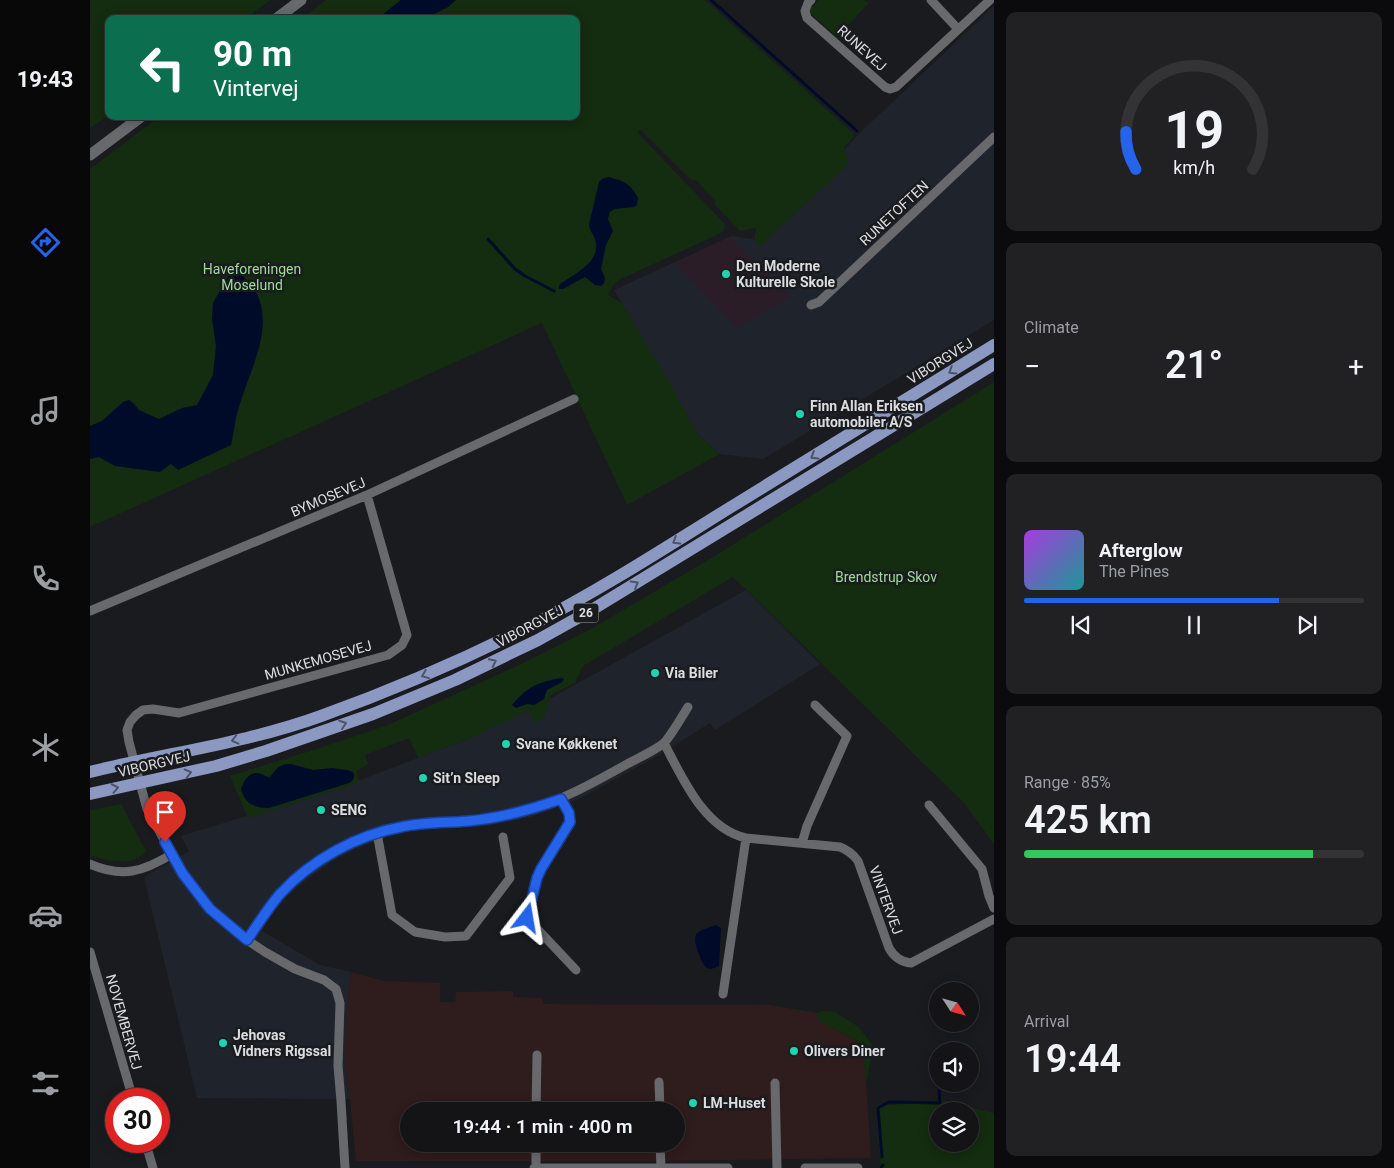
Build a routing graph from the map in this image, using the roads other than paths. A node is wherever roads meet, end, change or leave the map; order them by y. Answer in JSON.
{"nodes":[{"id":1,"x":301,"y":0,"type":"edge"},
{"id":2,"x":811,"y":0,"type":"edge"},
{"id":3,"x":931,"y":0,"type":"edge"},
{"id":4,"x":990,"y":0,"type":"edge"},
{"id":5,"x":281,"y":15,"type":"edge"},
{"id":6,"x":958,"y":29,"type":"junction"},
{"id":7,"x":137,"y":120,"type":"edge"},
{"id":8,"x":994,"y":137,"type":"edge"},
{"id":9,"x":90,"y":154,"type":"edge"},
{"id":10,"x":811,"y":305,"type":"dead end"},
{"id":11,"x":994,"y":345,"type":"edge"},
{"id":12,"x":994,"y":364,"type":"edge"},
{"id":13,"x":574,"y":399,"type":"dead end"},
{"id":14,"x":367,"y":495,"type":"junction"},
{"id":15,"x":90,"y":611,"type":"edge"},
{"id":16,"x":815,"y":705,"type":"dead end"},
{"id":17,"x":688,"y":707,"type":"dead end"},
{"id":18,"x":664,"y":743,"type":"junction"},
{"id":19,"x":134,"y":762,"type":"junction"},
{"id":20,"x":90,"y":772,"type":"edge"},
{"id":21,"x":140,"y":783,"type":"junction"},
{"id":22,"x":90,"y":794,"type":"edge"},
{"id":23,"x":561,"y":799,"type":"junction"},
{"id":24,"x":929,"y":805,"type":"dead end"},
{"id":25,"x":377,"y":833,"type":"junction"},
{"id":26,"x":503,"y":837,"type":"dead end"},
{"id":27,"x":746,"y":838,"type":"junction"},
{"id":28,"x":802,"y":843,"type":"junction"},
{"id":29,"x":172,"y":854,"type":"junction"},
{"id":30,"x":90,"y":864,"type":"edge"},
{"id":31,"x":994,"y":908,"type":"edge"},
{"id":32,"x":994,"y":919,"type":"edge"},
{"id":33,"x":247,"y":940,"type":"junction"},
{"id":34,"x":90,"y":952,"type":"edge"},
{"id":35,"x":576,"y":970,"type":"dead end"},
{"id":36,"x":723,"y":994,"type":"dead end"},
{"id":37,"x":537,"y":1055,"type":"dead end"},
{"id":38,"x":659,"y":1082,"type":"dead end"},
{"id":39,"x":775,"y":1083,"type":"dead end"},
{"id":40,"x":130,"y":1088,"type":"edge"},
{"id":41,"x":536,"y":1102,"type":"edge"},
{"id":42,"x":660,"y":1102,"type":"edge"},
{"id":43,"x":536,"y":1152,"type":"edge"},
{"id":44,"x":660,"y":1152,"type":"edge"},
{"id":45,"x":149,"y":1153,"type":"edge"},
{"id":46,"x":661,"y":1167,"type":"edge"},
{"id":47,"x":153,"y":1168,"type":"edge"},
{"id":48,"x":345,"y":1168,"type":"edge"},
{"id":49,"x":535,"y":1168,"type":"edge"},
{"id":50,"x":728,"y":1168,"type":"edge"},
{"id":51,"x":776,"y":1168,"type":"edge"},
{"id":52,"x":805,"y":1168,"type":"edge"},
{"id":53,"x":856,"y":1168,"type":"edge"}],
"edges":[{"from":1,"to":5,"type":"street"},
{"from":2,"to":6,"type":"street","name":"RUNEVEJ"},
{"from":3,"to":6,"type":"street"},
{"from":4,"to":6,"type":"street","name":"RUNEVEJ"},
{"from":7,"to":9,"type":"street"},
{"from":8,"to":10,"type":"street","name":"RUNETOFTEN"},
{"from":11,"to":19,"type":"main road","name":"VIBORGVEJ","number":"26","one_way":true},
{"from":21,"to":12,"type":"main road","name":"VIBORGVEJ","number":"26","one_way":true},
{"from":13,"to":14,"type":"street","name":"BYMOSEVEJ"},
{"from":14,"to":15,"type":"street","name":"BYMOSEVEJ"},
{"from":14,"to":19,"type":"street","name":"MUNKEMOSEVEJ"},
{"from":16,"to":28,"type":"street"},
{"from":17,"to":18,"type":"street"},
{"from":18,"to":23,"type":"street"},
{"from":18,"to":27,"type":"street","name":"VINTERVEJ"},
{"from":19,"to":20,"type":"main road","name":"VIBORGVEJ","number":"26"},
{"from":19,"to":21,"type":"street"},
{"from":22,"to":21,"type":"main road","name":"VIBORGVEJ","number":"26","one_way":true},
{"from":21,"to":29,"type":"street"},
{"from":23,"to":25,"type":"street"},
{"from":23,"to":35,"type":"street"},
{"from":24,"to":31,"type":"street"},
{"from":25,"to":26,"type":"street"},
{"from":25,"to":33,"type":"street"},
{"from":27,"to":28,"type":"street","name":"VINTERVEJ"},
{"from":27,"to":36,"type":"street"},
{"from":28,"to":32,"type":"street","name":"VINTERVEJ"},
{"from":29,"to":30,"type":"street"},
{"from":29,"to":33,"type":"street"},
{"from":33,"to":48,"type":"street"},
{"from":34,"to":40,"type":"street","name":"NOVEMBERVEJ"},
{"from":37,"to":41,"type":"street"},
{"from":38,"to":42,"type":"street"},
{"from":39,"to":51,"type":"street"},
{"from":43,"to":49,"type":"street"},
{"from":44,"to":46,"type":"street"},
{"from":45,"to":47,"type":"street"},
{"from":46,"to":49,"type":"street"},
{"from":46,"to":50,"type":"street"},
{"from":52,"to":53,"type":"street"}]}
